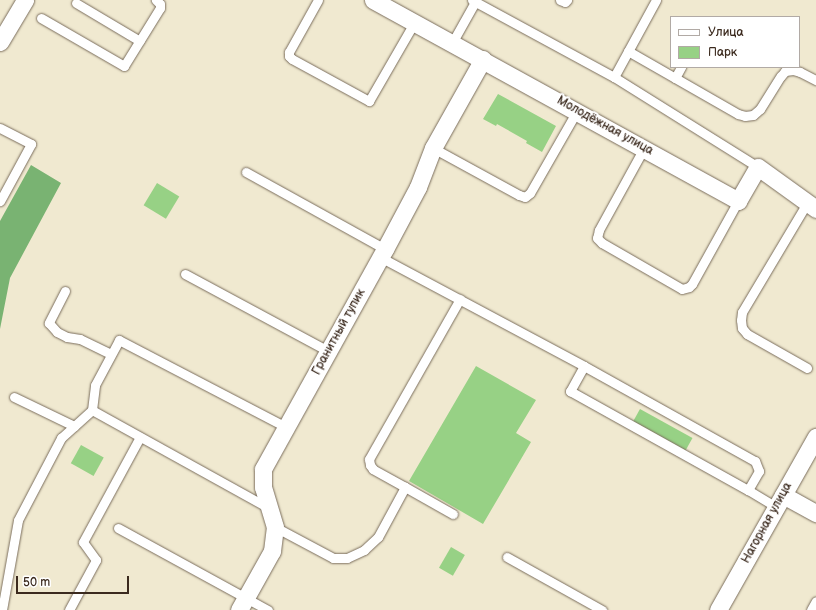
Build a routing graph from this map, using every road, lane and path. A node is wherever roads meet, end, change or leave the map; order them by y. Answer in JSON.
{"nodes":[{"id":1,"x":25,"y":0,"type":"edge"},
{"id":2,"x":156,"y":0,"type":"edge"},
{"id":3,"x":318,"y":0,"type":"edge"},
{"id":4,"x":373,"y":0,"type":"edge"},
{"id":5,"x":560,"y":0,"type":"edge"},
{"id":6,"x":567,"y":0,"type":"edge"},
{"id":7,"x":656,"y":0,"type":"edge"},
{"id":8,"x":474,"y":1,"type":"edge"},
{"id":9,"x":76,"y":3,"type":"dead end"},
{"id":10,"x":41,"y":18,"type":"dead end"},
{"id":11,"x":414,"y":23,"type":"junction"},
{"id":12,"x":140,"y":41,"type":"junction"},
{"id":13,"x":0,"y":42,"type":"edge"},
{"id":14,"x":452,"y":43,"type":"junction"},
{"id":15,"x":628,"y":51,"type":"junction"},
{"id":16,"x":484,"y":59,"type":"junction"},
{"id":17,"x":680,"y":68,"type":"edge"},
{"id":18,"x":614,"y":77,"type":"junction"},
{"id":19,"x":675,"y":78,"type":"junction"},
{"id":20,"x":816,"y":80,"type":"edge"},
{"id":21,"x":577,"y":111,"type":"junction"},
{"id":22,"x":0,"y":128,"type":"edge"},
{"id":23,"x":434,"y":148,"type":"junction"},
{"id":24,"x":644,"y":148,"type":"junction"},
{"id":25,"x":758,"y":167,"type":"junction"},
{"id":26,"x":246,"y":172,"type":"dead end"},
{"id":27,"x":0,"y":201,"type":"edge"},
{"id":28,"x":738,"y":201,"type":"junction"},
{"id":29,"x":812,"y":206,"type":"edge"},
{"id":30,"x":382,"y":253,"type":"junction"},
{"id":31,"x":185,"y":274,"type":"dead end"},
{"id":32,"x":66,"y":291,"type":"dead end"},
{"id":33,"x":460,"y":299,"type":"junction"},
{"id":34,"x":328,"y":351,"type":"junction"},
{"id":35,"x":111,"y":354,"type":"junction"},
{"id":36,"x":584,"y":366,"type":"junction"},
{"id":37,"x":807,"y":368,"type":"dead end"},
{"id":38,"x":14,"y":397,"type":"dead end"},
{"id":39,"x":92,"y":410,"type":"junction"},
{"id":40,"x":74,"y":426,"type":"junction"},
{"id":41,"x":286,"y":428,"type":"junction"},
{"id":42,"x":140,"y":437,"type":"junction"},
{"id":43,"x":816,"y":437,"type":"edge"},
{"id":44,"x":406,"y":487,"type":"junction"},
{"id":45,"x":748,"y":490,"type":"junction"},
{"id":46,"x":780,"y":501,"type":"junction"},
{"id":47,"x":270,"y":509,"type":"junction"},
{"id":48,"x":816,"y":513,"type":"edge"},
{"id":49,"x":453,"y":514,"type":"dead end"},
{"id":50,"x":275,"y":527,"type":"junction"},
{"id":51,"x":118,"y":528,"type":"dead end"},
{"id":52,"x":507,"y":557,"type":"dead end"},
{"id":53,"x":242,"y":604,"type":"edge"},
{"id":54,"x":2,"y":610,"type":"edge"},
{"id":55,"x":69,"y":610,"type":"edge"},
{"id":56,"x":268,"y":610,"type":"edge"},
{"id":57,"x":602,"y":610,"type":"edge"},
{"id":58,"x":718,"y":610,"type":"edge"}],
"edges":[{"from":1,"to":13,"type":"street"},
{"from":2,"to":12,"type":"lane"},
{"from":3,"to":11,"type":"lane"},
{"from":4,"to":11,"type":"street","name":"Молодёжная улица"},
{"from":5,"to":6,"type":"lane"},
{"from":7,"to":15,"type":"lane"},
{"from":8,"to":14,"type":"lane"},
{"from":8,"to":18,"type":"lane"},
{"from":9,"to":12,"type":"lane"},
{"from":10,"to":12,"type":"lane"},
{"from":11,"to":14,"type":"street","name":"Молодёжная улица"},
{"from":14,"to":16,"type":"street","name":"Молодёжная улица"},
{"from":15,"to":18,"type":"lane"},
{"from":15,"to":19,"type":"lane"},
{"from":16,"to":21,"type":"street","name":"Молодёжная улица"},
{"from":16,"to":23,"type":"street","name":"Гранитный тупик"},
{"from":17,"to":19,"type":"lane"},
{"from":18,"to":25,"type":"lane"},
{"from":19,"to":20,"type":"lane"},
{"from":21,"to":23,"type":"lane"},
{"from":21,"to":24,"type":"street","name":"Молодёжная улица"},
{"from":22,"to":27,"type":"lane"},
{"from":23,"to":30,"type":"street","name":"Гранитный тупик"},
{"from":24,"to":28,"type":"street","name":"Молодёжная улица"},
{"from":24,"to":28,"type":"lane"},
{"from":25,"to":28,"type":"street"},
{"from":25,"to":29,"type":"street"},
{"from":26,"to":30,"type":"lane"},
{"from":29,"to":37,"type":"lane"},
{"from":30,"to":33,"type":"lane"},
{"from":30,"to":34,"type":"street","name":"Гранитный тупик"},
{"from":31,"to":34,"type":"lane"},
{"from":32,"to":35,"type":"lane"},
{"from":33,"to":36,"type":"lane"},
{"from":33,"to":44,"type":"lane"},
{"from":34,"to":41,"type":"street","name":"Гранитный тупик"},
{"from":35,"to":39,"type":"lane"},
{"from":35,"to":41,"type":"lane"},
{"from":36,"to":45,"type":"lane"},
{"from":36,"to":45,"type":"lane"},
{"from":38,"to":40,"type":"lane"},
{"from":39,"to":40,"type":"lane"},
{"from":39,"to":42,"type":"lane"},
{"from":40,"to":54,"type":"lane"},
{"from":41,"to":47,"type":"street","name":"Гранитный тупик"},
{"from":42,"to":47,"type":"lane"},
{"from":42,"to":55,"type":"lane"},
{"from":43,"to":46,"type":"street","name":"Нагорная улица"},
{"from":44,"to":49,"type":"lane"},
{"from":44,"to":50,"type":"lane"},
{"from":45,"to":46,"type":"lane"},
{"from":46,"to":48,"type":"street"},
{"from":46,"to":58,"type":"street","name":"Нагорная улица"},
{"from":47,"to":50,"type":"street","name":"Гранитный тупик"},
{"from":50,"to":53,"type":"street","name":"Гранитный тупик"},
{"from":51,"to":53,"type":"lane"},
{"from":52,"to":57,"type":"lane"},
{"from":53,"to":56,"type":"lane"}]}
